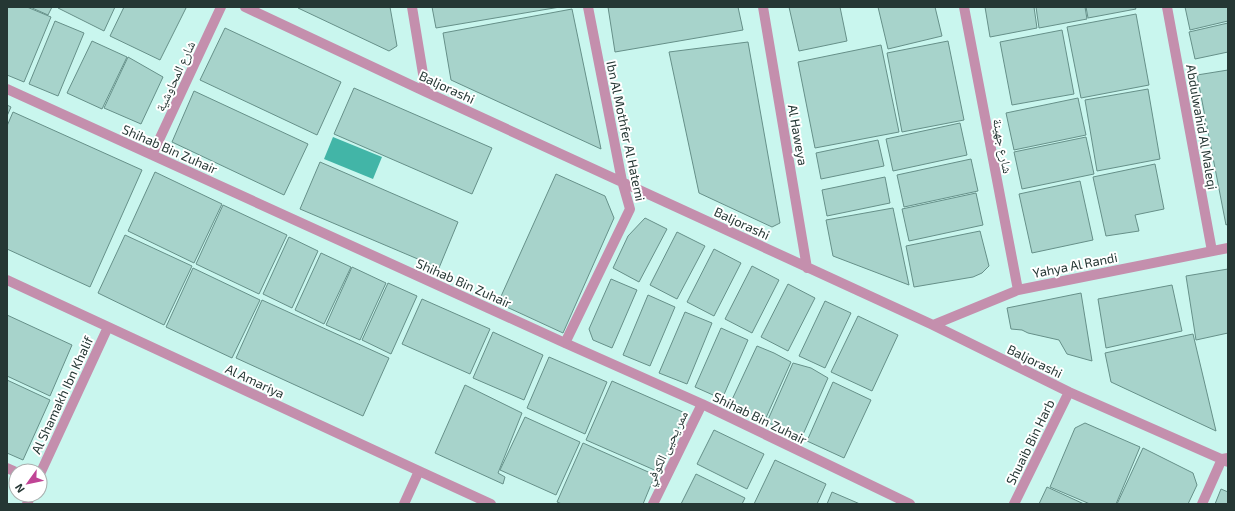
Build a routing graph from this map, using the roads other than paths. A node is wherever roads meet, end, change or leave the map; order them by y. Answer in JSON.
{"nodes":[{"id":1,"x":221,"y":7,"type":"edge"},
{"id":2,"x":245,"y":7,"type":"edge"},
{"id":3,"x":412,"y":7,"type":"edge"},
{"id":4,"x":588,"y":7,"type":"edge"},
{"id":5,"x":763,"y":7,"type":"edge"},
{"id":6,"x":964,"y":7,"type":"edge"},
{"id":7,"x":1167,"y":7,"type":"edge"},
{"id":8,"x":7,"y":89,"type":"edge"},
{"id":9,"x":426,"y":92,"type":"junction"},
{"id":10,"x":152,"y":155,"type":"junction"},
{"id":11,"x":622,"y":182,"type":"junction"},
{"id":12,"x":1228,"y":248,"type":"edge"},
{"id":13,"x":1212,"y":251,"type":"junction"},
{"id":14,"x":807,"y":268,"type":"junction"},
{"id":15,"x":7,"y":280,"type":"edge"},
{"id":16,"x":1018,"y":290,"type":"junction"},
{"id":17,"x":933,"y":325,"type":"junction"},
{"id":18,"x":108,"y":327,"type":"junction"},
{"id":19,"x":565,"y":343,"type":"junction"},
{"id":20,"x":1069,"y":392,"type":"junction"},
{"id":21,"x":702,"y":404,"type":"junction"},
{"id":22,"x":1226,"y":460,"type":"edge"},
{"id":23,"x":45,"y":463,"type":"edge"},
{"id":24,"x":419,"y":472,"type":"junction"},
{"id":25,"x":404,"y":504,"type":"edge"},
{"id":26,"x":491,"y":504,"type":"edge"},
{"id":27,"x":654,"y":504,"type":"edge"},
{"id":28,"x":910,"y":504,"type":"edge"},
{"id":29,"x":1014,"y":504,"type":"edge"},
{"id":30,"x":1202,"y":504,"type":"edge"}],
"edges":[{"from":1,"to":10,"type":"street","name":"شارع المحاوشية"},
{"from":2,"to":9,"type":"street","name":"Baljorashi"},
{"from":3,"to":9,"type":"street"},
{"from":4,"to":11,"type":"street","name":"Ibn Al Mothfer Al Hatemi"},
{"from":5,"to":14,"type":"street","name":"Al Haweya"},
{"from":6,"to":16,"type":"street","name":"شارع جهينة"},
{"from":7,"to":13,"type":"street","name":"Abdulwahid Al Maleqi"},
{"from":8,"to":10,"type":"street","name":"Shihab Bin Zuhair"},
{"from":9,"to":11,"type":"street","name":"Baljorashi"},
{"from":10,"to":19,"type":"street","name":"Shihab Bin Zuhair"},
{"from":11,"to":14,"type":"street","name":"Baljorashi"},
{"from":11,"to":19,"type":"street","name":"Ibn Al Mothfer Al Hatemi"},
{"from":12,"to":13,"type":"street","name":"Yahya Al Randi"},
{"from":13,"to":16,"type":"street","name":"Yahya Al Randi"},
{"from":14,"to":17,"type":"street","name":"Baljorashi"},
{"from":15,"to":18,"type":"street","name":"Al Amariya"},
{"from":16,"to":17,"type":"street","name":"Yahya Al Randi"},
{"from":17,"to":20,"type":"street","name":"Baljorashi"},
{"from":18,"to":23,"type":"street","name":"Al Shamakh Ibn Khalif"},
{"from":18,"to":24,"type":"street","name":"Al Amariya"},
{"from":19,"to":21,"type":"street","name":"Shihab Bin Zuhair"},
{"from":20,"to":22,"type":"street","name":"Baljorashi"},
{"from":20,"to":29,"type":"street","name":"Shuaib Bin Harb"},
{"from":21,"to":27,"type":"street","name":"ممر يحيى الكوفي"},
{"from":21,"to":28,"type":"street","name":"Shihab Bin Zuhair"},
{"from":22,"to":30,"type":"street"},
{"from":24,"to":25,"type":"street"},
{"from":24,"to":26,"type":"street","name":"Al Amariya"}]}
